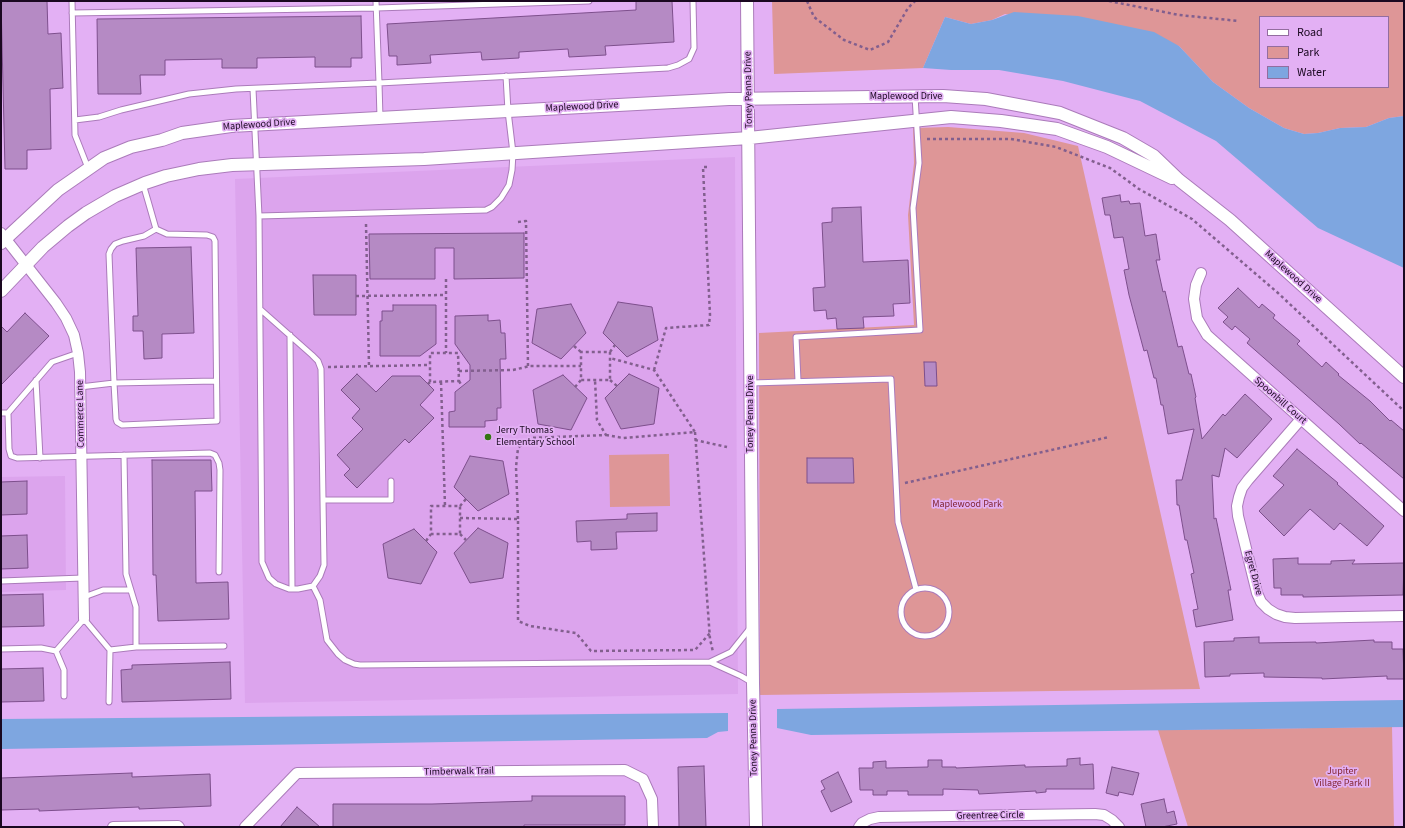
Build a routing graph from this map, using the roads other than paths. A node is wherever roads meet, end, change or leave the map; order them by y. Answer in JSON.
{"nodes":[{"id":1,"x":72,"y":1,"type":"edge"},
{"id":2,"x":376,"y":1,"type":"edge"},
{"id":3,"x":589,"y":1,"type":"edge"},
{"id":4,"x":693,"y":1,"type":"edge"},
{"id":5,"x":748,"y":1,"type":"edge"},
{"id":6,"x":377,"y":8,"type":"junction"},
{"id":7,"x":72,"y":13,"type":"junction"},
{"id":8,"x":506,"y":76,"type":"junction"},
{"id":9,"x":379,"y":83,"type":"junction"},
{"id":10,"x":253,"y":89,"type":"junction"},
{"id":11,"x":914,"y":96,"type":"junction"},
{"id":12,"x":749,"y":98,"type":"junction"},
{"id":13,"x":508,"y":112,"type":"junction"},
{"id":14,"x":380,"y":118,"type":"junction"},
{"id":15,"x":75,"y":120,"type":"junction"},
{"id":16,"x":916,"y":120,"type":"junction"},
{"id":17,"x":254,"y":125,"type":"junction"},
{"id":18,"x":749,"y":138,"type":"junction"},
{"id":19,"x":513,"y":153,"type":"junction"},
{"id":20,"x":256,"y":164,"type":"junction"},
{"id":21,"x":89,"y":168,"type":"junction"},
{"id":22,"x":1179,"y":180,"type":"junction"},
{"id":23,"x":142,"y":184,"type":"junction"},
{"id":24,"x":259,"y":216,"type":"junction"},
{"id":25,"x":156,"y":229,"type":"junction"},
{"id":26,"x":2,"y":239,"type":"edge"},
{"id":27,"x":26,"y":265,"type":"junction"},
{"id":28,"x":1201,"y":273,"type":"dead end"},
{"id":29,"x":1,"y":291,"type":"edge"},
{"id":30,"x":260,"y":309,"type":"junction"},
{"id":31,"x":290,"y":335,"type":"junction"},
{"id":32,"x":78,"y":353,"type":"junction"},
{"id":33,"x":1404,"y":377,"type":"edge"},
{"id":34,"x":36,"y":380,"type":"junction"},
{"id":35,"x":216,"y":381,"type":"junction"},
{"id":36,"x":798,"y":381,"type":"junction"},
{"id":37,"x":114,"y":383,"type":"junction"},
{"id":38,"x":751,"y":383,"type":"junction"},
{"id":39,"x":80,"y":387,"type":"junction"},
{"id":40,"x":1,"y":413,"type":"edge"},
{"id":41,"x":8,"y":413,"type":"junction"},
{"id":42,"x":1301,"y":420,"type":"junction"},
{"id":43,"x":124,"y":455,"type":"junction"},
{"id":44,"x":81,"y":456,"type":"junction"},
{"id":45,"x":40,"y":458,"type":"junction"},
{"id":46,"x":391,"y":481,"type":"dead end"},
{"id":47,"x":324,"y":500,"type":"junction"},
{"id":48,"x":1404,"y":510,"type":"edge"},
{"id":49,"x":219,"y":572,"type":"dead end"},
{"id":50,"x":83,"y":578,"type":"junction"},
{"id":51,"x":1,"y":581,"type":"edge"},
{"id":52,"x":313,"y":586,"type":"junction"},
{"id":53,"x":292,"y":589,"type":"junction"},
{"id":54,"x":916,"y":589,"type":"junction"},
{"id":55,"x":130,"y":590,"type":"junction"},
{"id":56,"x":84,"y":597,"type":"junction"},
{"id":57,"x":1404,"y":616,"type":"edge"},
{"id":58,"x":84,"y":620,"type":"junction"},
{"id":59,"x":752,"y":625,"type":"junction"},
{"id":60,"x":224,"y":646,"type":"dead end"},
{"id":61,"x":136,"y":647,"type":"junction"},
{"id":62,"x":1,"y":649,"type":"edge"},
{"id":63,"x":110,"y":650,"type":"junction"},
{"id":64,"x":56,"y":651,"type":"junction"},
{"id":65,"x":710,"y":662,"type":"junction"},
{"id":66,"x":752,"y":684,"type":"junction"},
{"id":67,"x":64,"y":696,"type":"dead end"},
{"id":68,"x":109,"y":702,"type":"dead end"},
{"id":69,"x":113,"y":827,"type":"edge"},
{"id":70,"x":179,"y":827,"type":"edge"},
{"id":71,"x":245,"y":827,"type":"edge"},
{"id":72,"x":653,"y":827,"type":"edge"},
{"id":73,"x":756,"y":827,"type":"edge"},
{"id":74,"x":859,"y":827,"type":"edge"},
{"id":75,"x":1119,"y":827,"type":"edge"}],
"edges":[{"from":1,"to":7,"type":"lane"},
{"from":2,"to":6,"type":"lane"},
{"from":3,"to":6,"type":"lane"},
{"from":4,"to":8,"type":"lane"},
{"from":5,"to":12,"type":"street","name":"Toney Penna Drive"},
{"from":6,"to":7,"type":"lane"},
{"from":6,"to":9,"type":"lane"},
{"from":7,"to":15,"type":"lane"},
{"from":8,"to":9,"type":"lane"},
{"from":8,"to":13,"type":"lane"},
{"from":9,"to":10,"type":"lane"},
{"from":9,"to":14,"type":"lane"},
{"from":10,"to":15,"type":"lane"},
{"from":10,"to":17,"type":"lane"},
{"from":11,"to":12,"type":"street","name":"Maplewood Drive"},
{"from":11,"to":16,"type":"lane"},
{"from":11,"to":22,"type":"street","name":"Maplewood Drive"},
{"from":12,"to":13,"type":"street","name":"Maplewood Drive"},
{"from":12,"to":18,"type":"street","name":"Toney Penna Drive"},
{"from":13,"to":14,"type":"street","name":"Maplewood Drive"},
{"from":13,"to":19,"type":"lane"},
{"from":14,"to":17,"type":"street","name":"Maplewood Drive"},
{"from":15,"to":21,"type":"lane"},
{"from":16,"to":18,"type":"street","name":"Maplewood Drive"},
{"from":16,"to":22,"type":"street","name":"Maplewood Drive"},
{"from":16,"to":36,"type":"lane"},
{"from":17,"to":20,"type":"lane"},
{"from":17,"to":21,"type":"street","name":"Maplewood Drive"},
{"from":18,"to":19,"type":"street","name":"Maplewood Drive"},
{"from":18,"to":38,"type":"street","name":"Toney Penna Drive"},
{"from":19,"to":20,"type":"street","name":"Maplewood Drive"},
{"from":19,"to":24,"type":"lane"},
{"from":20,"to":23,"type":"street","name":"Maplewood Drive"},
{"from":20,"to":24,"type":"lane"},
{"from":21,"to":26,"type":"street","name":"Maplewood Drive"},
{"from":22,"to":33,"type":"street","name":"Maplewood Drive"},
{"from":23,"to":25,"type":"lane"},
{"from":23,"to":27,"type":"street","name":"Maplewood Drive"},
{"from":24,"to":30,"type":"lane"},
{"from":25,"to":35,"type":"lane"},
{"from":25,"to":37,"type":"lane"},
{"from":26,"to":27,"type":"street","name":"Commerce Lane"},
{"from":27,"to":29,"type":"street","name":"Maplewood Drive"},
{"from":27,"to":32,"type":"street","name":"Commerce Lane"},
{"from":28,"to":42,"type":"street","name":"Spoonbill Court"},
{"from":30,"to":31,"type":"lane"},
{"from":30,"to":53,"type":"lane"},
{"from":31,"to":47,"type":"lane"},
{"from":31,"to":53,"type":"lane"},
{"from":32,"to":34,"type":"lane"},
{"from":32,"to":39,"type":"street","name":"Commerce Lane"},
{"from":34,"to":41,"type":"lane"},
{"from":34,"to":45,"type":"lane"},
{"from":35,"to":37,"type":"lane"},
{"from":35,"to":37,"type":"lane"},
{"from":36,"to":38,"type":"lane"},
{"from":36,"to":54,"type":"lane"},
{"from":37,"to":39,"type":"lane"},
{"from":38,"to":59,"type":"street","name":"Toney Penna Drive"},
{"from":39,"to":44,"type":"street","name":"Commerce Lane"},
{"from":40,"to":41,"type":"lane"},
{"from":41,"to":45,"type":"lane"},
{"from":42,"to":48,"type":"street","name":"Spoonbill Court"},
{"from":42,"to":57,"type":"street","name":"Egret Drive"},
{"from":43,"to":44,"type":"lane"},
{"from":43,"to":49,"type":"lane"},
{"from":43,"to":55,"type":"lane"},
{"from":44,"to":45,"type":"lane"},
{"from":44,"to":50,"type":"street","name":"Commerce Lane"},
{"from":46,"to":47,"type":"lane"},
{"from":47,"to":52,"type":"lane"},
{"from":50,"to":51,"type":"lane"},
{"from":50,"to":56,"type":"street","name":"Commerce Lane"},
{"from":52,"to":53,"type":"lane"},
{"from":52,"to":65,"type":"lane"},
{"from":54,"to":54,"type":"lane"},
{"from":55,"to":56,"type":"lane"},
{"from":55,"to":61,"type":"lane"},
{"from":56,"to":58,"type":"street","name":"Commerce Lane"},
{"from":58,"to":63,"type":"lane"},
{"from":58,"to":64,"type":"lane"},
{"from":59,"to":65,"type":"lane"},
{"from":59,"to":66,"type":"street","name":"Toney Penna Drive"},
{"from":60,"to":61,"type":"lane"},
{"from":61,"to":63,"type":"lane"},
{"from":62,"to":64,"type":"lane"},
{"from":63,"to":68,"type":"lane"},
{"from":64,"to":67,"type":"lane"},
{"from":65,"to":66,"type":"lane"},
{"from":66,"to":73,"type":"street","name":"Toney Penna Drive"},
{"from":69,"to":70,"type":"street"},
{"from":71,"to":72,"type":"street","name":"Timberwalk Trail"},
{"from":74,"to":75,"type":"street","name":"Greentree Circle"}]}
